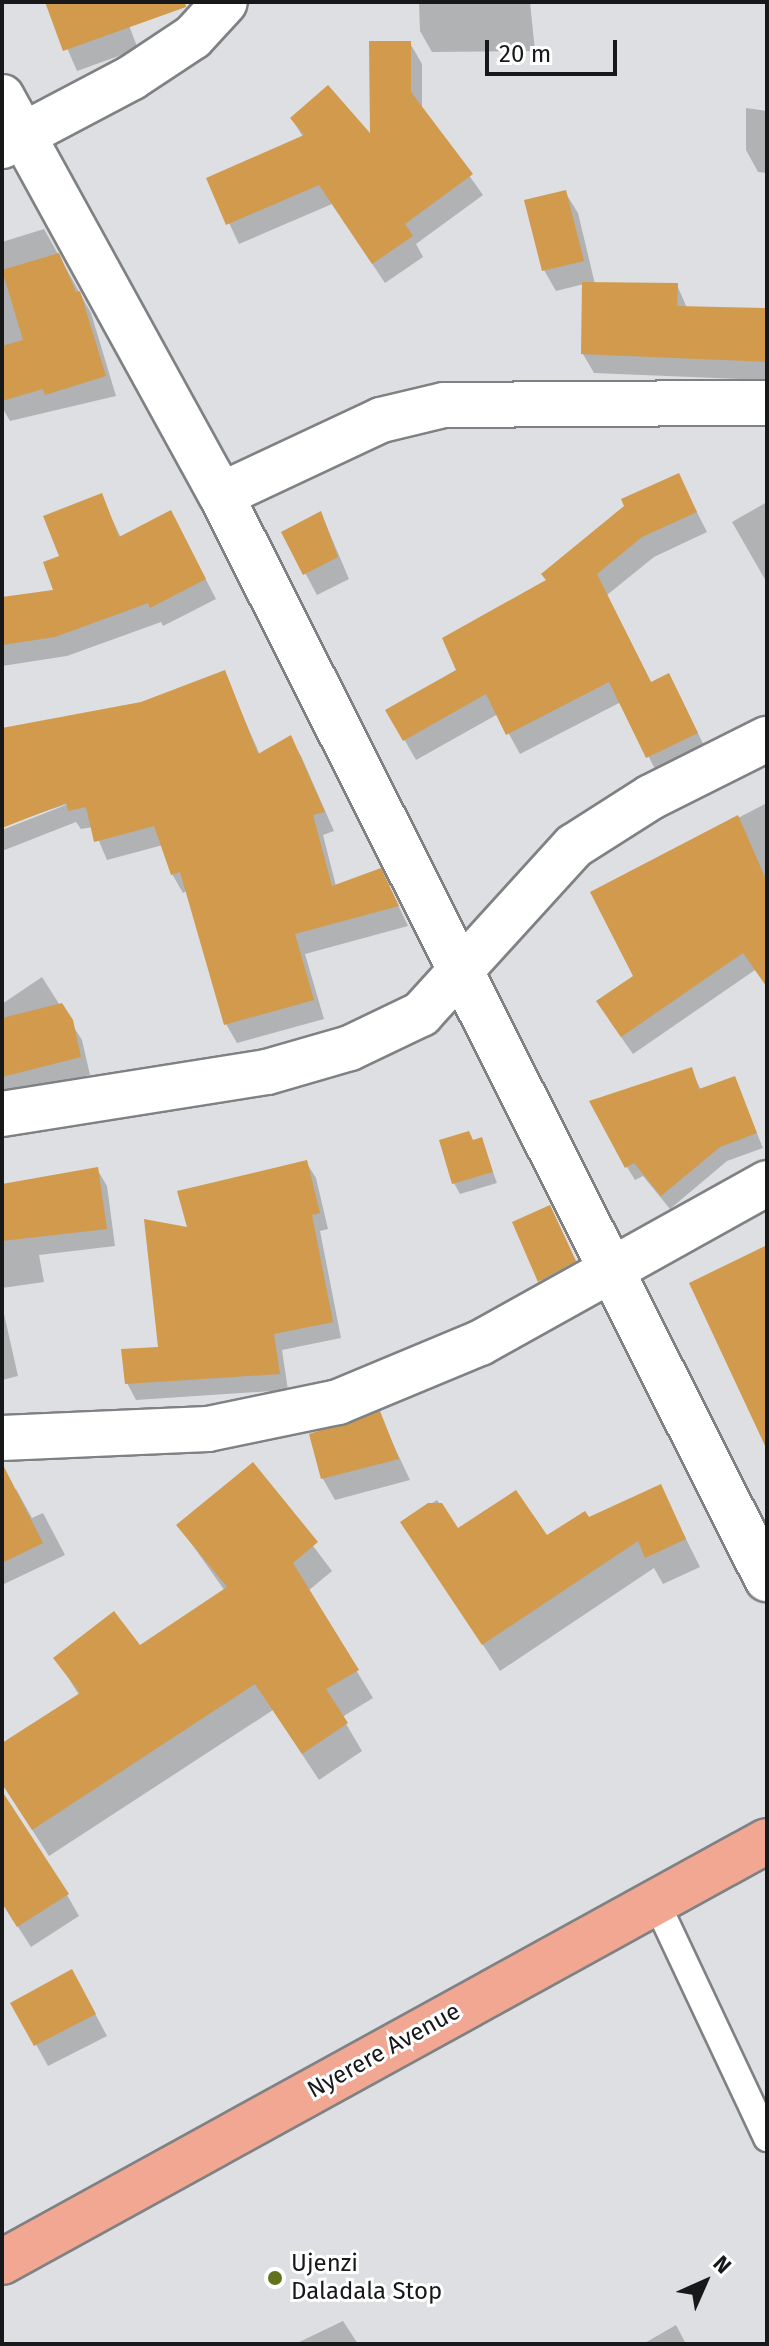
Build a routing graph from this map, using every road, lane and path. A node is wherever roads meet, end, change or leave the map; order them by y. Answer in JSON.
{"nodes":[{"id":1,"x":225,"y":2,"type":"edge"},
{"id":2,"x":2,"y":97,"type":"edge"},
{"id":3,"x":12,"y":142,"type":"edge"},
{"id":4,"x":767,"y":403,"type":"edge"},
{"id":5,"x":221,"y":495,"type":"junction"},
{"id":6,"x":767,"y":739,"type":"edge"},
{"id":7,"x":461,"y":972,"type":"junction"},
{"id":8,"x":2,"y":1114,"type":"edge"},
{"id":9,"x":767,"y":1183,"type":"edge"},
{"id":10,"x":613,"y":1269,"type":"junction"},
{"id":11,"x":2,"y":1438,"type":"edge"},
{"id":12,"x":767,"y":1579,"type":"edge"},
{"id":13,"x":767,"y":1841,"type":"edge"},
{"id":14,"x":656,"y":1902,"type":"junction"},
{"id":15,"x":767,"y":2138,"type":"edge"},
{"id":16,"x":2,"y":2262,"type":"edge"}],
"edges":[{"from":1,"to":3,"type":"street"},
{"from":2,"to":3,"type":"street"},
{"from":3,"to":5,"type":"street"},
{"from":4,"to":5,"type":"street"},
{"from":5,"to":7,"type":"street"},
{"from":6,"to":7,"type":"street"},
{"from":7,"to":8,"type":"street"},
{"from":7,"to":10,"type":"street"},
{"from":9,"to":10,"type":"street"},
{"from":10,"to":11,"type":"street"},
{"from":10,"to":12,"type":"street"},
{"from":13,"to":14,"type":"main road","name":"Nyerere Avenue"},
{"from":14,"to":15,"type":"lane"},
{"from":14,"to":16,"type":"main road","name":"Nyerere Avenue"}]}
